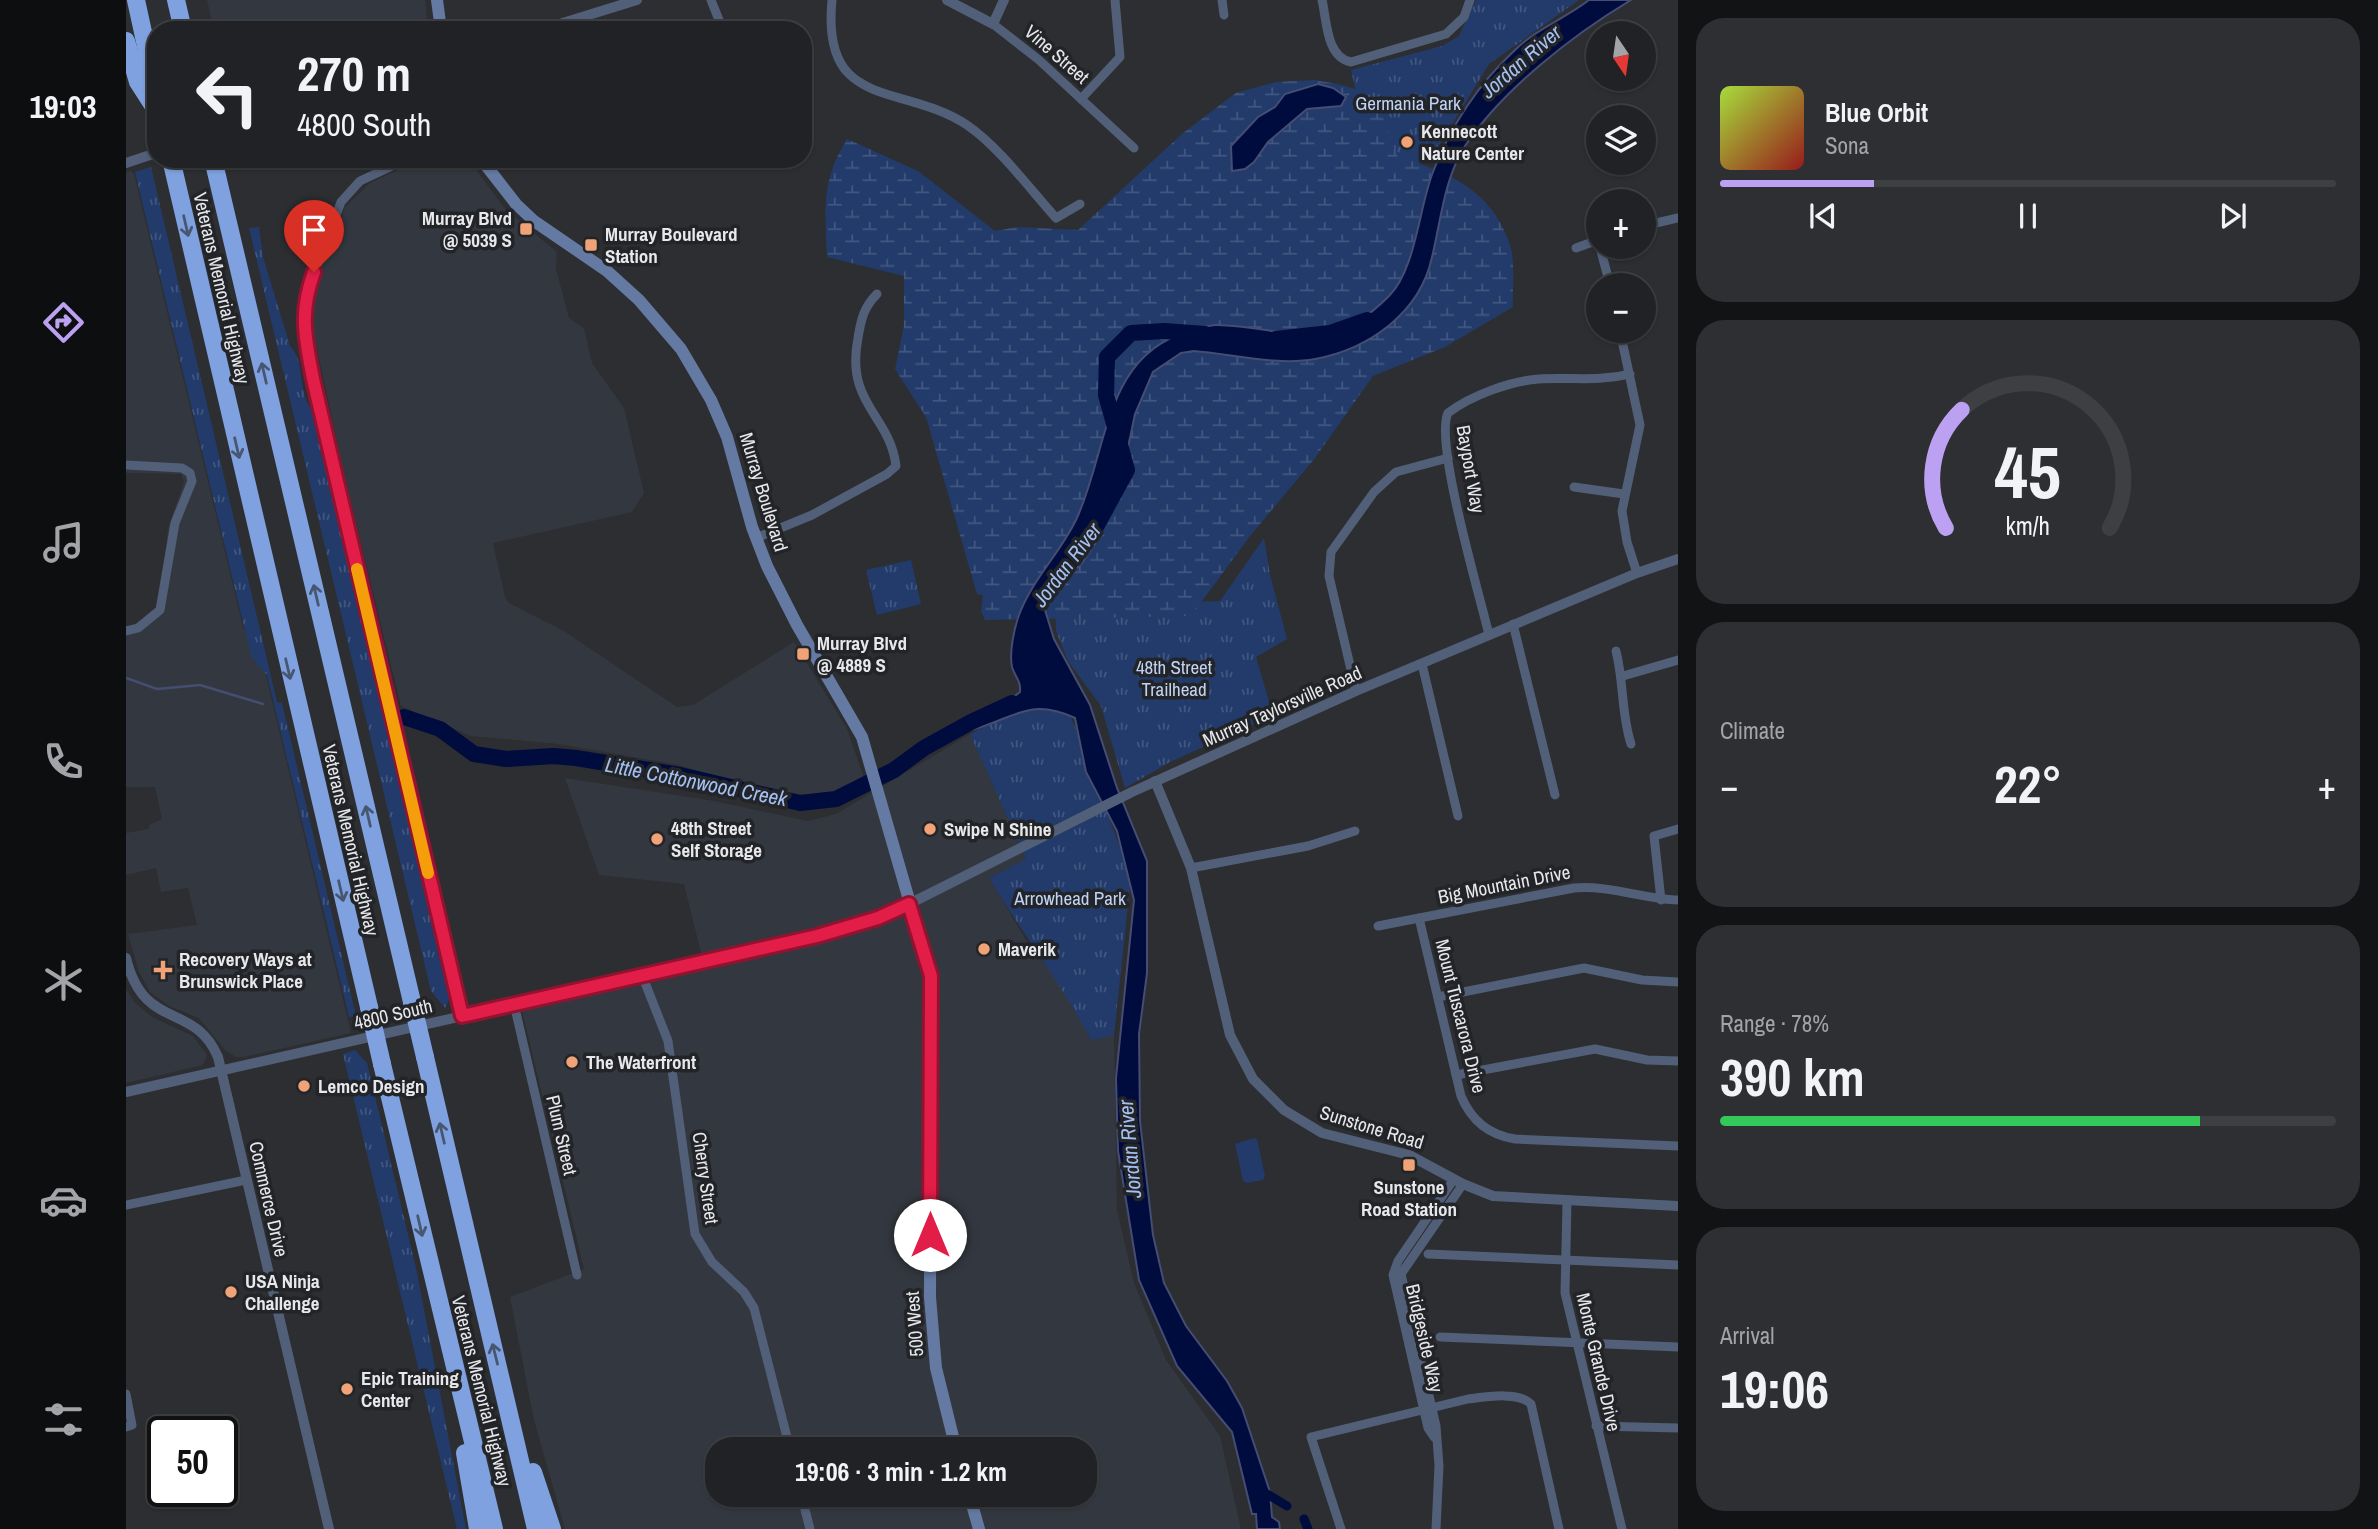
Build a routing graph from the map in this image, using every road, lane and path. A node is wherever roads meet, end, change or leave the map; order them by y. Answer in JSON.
{"nodes":[{"id":1,"x":136,"y":0,"type":"edge"},
{"id":2,"x":176,"y":0,"type":"edge"},
{"id":3,"x":437,"y":0,"type":"edge"},
{"id":4,"x":637,"y":0,"type":"edge"},
{"id":5,"x":711,"y":0,"type":"edge"},
{"id":6,"x":832,"y":0,"type":"edge"},
{"id":7,"x":947,"y":0,"type":"edge"},
{"id":8,"x":1004,"y":0,"type":"edge"},
{"id":9,"x":1115,"y":0,"type":"edge"},
{"id":10,"x":1223,"y":0,"type":"edge"},
{"id":11,"x":1322,"y":0,"type":"edge"},
{"id":12,"x":1470,"y":0,"type":"edge"},
{"id":13,"x":1224,"y":15,"type":"dead end"},
{"id":14,"x":181,"y":21,"type":"edge"},
{"id":15,"x":440,"y":21,"type":"edge"},
{"id":16,"x":569,"y":21,"type":"edge"},
{"id":17,"x":719,"y":21,"type":"edge"},
{"id":18,"x":993,"y":24,"type":"junction"},
{"id":19,"x":126,"y":41,"type":"edge"},
{"id":20,"x":147,"y":51,"type":"edge"},
{"id":21,"x":147,"y":96,"type":"edge"},
{"id":22,"x":1081,"y":99,"type":"junction"},
{"id":23,"x":1134,"y":148,"type":"dead end"},
{"id":24,"x":147,"y":156,"type":"edge"},
{"id":25,"x":127,"y":163,"type":"edge"},
{"id":26,"x":173,"y":168,"type":"edge"},
{"id":27,"x":215,"y":168,"type":"edge"},
{"id":28,"x":388,"y":168,"type":"edge"},
{"id":29,"x":488,"y":168,"type":"edge"},
{"id":30,"x":1080,"y":204,"type":"dead end"},
{"id":31,"x":1678,"y":218,"type":"edge"},
{"id":32,"x":1656,"y":223,"type":"edge"},
{"id":33,"x":1586,"y":244,"type":"edge"},
{"id":34,"x":1576,"y":248,"type":"dead end"},
{"id":35,"x":877,"y":294,"type":"dead end"},
{"id":36,"x":1623,"y":343,"type":"edge"},
{"id":37,"x":1630,"y":374,"type":"junction"},
{"id":38,"x":1448,"y":458,"type":"junction"},
{"id":39,"x":126,"y":465,"type":"edge"},
{"id":40,"x":1574,"y":487,"type":"dead end"},
{"id":41,"x":1624,"y":494,"type":"junction"},
{"id":42,"x":756,"y":538,"type":"junction"},
{"id":43,"x":1678,"y":559,"type":"edge"},
{"id":44,"x":1637,"y":573,"type":"junction"},
{"id":45,"x":1513,"y":624,"type":"junction"},
{"id":46,"x":126,"y":631,"type":"edge"},
{"id":47,"x":1489,"y":635,"type":"junction"},
{"id":48,"x":1616,"y":651,"type":"dead end"},
{"id":49,"x":1678,"y":660,"type":"edge"},
{"id":50,"x":1422,"y":664,"type":"junction"},
{"id":51,"x":1623,"y":676,"type":"junction"},
{"id":52,"x":1356,"y":691,"type":"junction"},
{"id":53,"x":1631,"y":744,"type":"dead end"},
{"id":54,"x":1155,"y":781,"type":"junction"},
{"id":55,"x":1555,"y":795,"type":"dead end"},
{"id":56,"x":1458,"y":816,"type":"dead end"},
{"id":57,"x":1678,"y":829,"type":"edge"},
{"id":58,"x":1355,"y":831,"type":"dead end"},
{"id":59,"x":1191,"y":868,"type":"junction"},
{"id":60,"x":1661,"y":900,"type":"junction"},
{"id":61,"x":1678,"y":900,"type":"edge"},
{"id":62,"x":909,"y":904,"type":"junction"},
{"id":63,"x":1419,"y":918,"type":"junction"},
{"id":64,"x":1378,"y":926,"type":"dead end"},
{"id":65,"x":126,"y":958,"type":"edge"},
{"id":66,"x":642,"y":975,"type":"junction"},
{"id":67,"x":1678,"y":982,"type":"edge"},
{"id":68,"x":1438,"y":997,"type":"junction"},
{"id":69,"x":514,"y":1004,"type":"junction"},
{"id":70,"x":462,"y":1016,"type":"junction"},
{"id":71,"x":1678,"y":1061,"type":"edge"},
{"id":72,"x":221,"y":1071,"type":"junction"},
{"id":73,"x":1455,"y":1075,"type":"junction"},
{"id":74,"x":126,"y":1092,"type":"edge"},
{"id":75,"x":1678,"y":1146,"type":"edge"},
{"id":76,"x":246,"y":1180,"type":"junction"},
{"id":77,"x":1459,"y":1182,"type":"junction"},
{"id":78,"x":1567,"y":1202,"type":"junction"},
{"id":79,"x":126,"y":1205,"type":"edge"},
{"id":80,"x":1678,"y":1206,"type":"edge"},
{"id":81,"x":1428,"y":1254,"type":"dead end"},
{"id":82,"x":1564,"y":1260,"type":"junction"},
{"id":83,"x":1678,"y":1265,"type":"edge"},
{"id":84,"x":577,"y":1275,"type":"dead end"},
{"id":85,"x":435,"y":1288,"type":"junction"},
{"id":86,"x":1440,"y":1337,"type":"dead end"},
{"id":87,"x":1577,"y":1343,"type":"junction"},
{"id":88,"x":1678,"y":1347,"type":"edge"},
{"id":89,"x":126,"y":1394,"type":"edge"},
{"id":90,"x":1427,"y":1408,"type":"junction"},
{"id":91,"x":512,"y":1420,"type":"junction"},
{"id":92,"x":1596,"y":1426,"type":"junction"},
{"id":93,"x":126,"y":1427,"type":"edge"},
{"id":94,"x":1678,"y":1428,"type":"edge"},
{"id":95,"x":787,"y":1437,"type":"edge"},
{"id":96,"x":953,"y":1437,"type":"edge"},
{"id":97,"x":804,"y":1507,"type":"edge"},
{"id":98,"x":973,"y":1507,"type":"edge"},
{"id":99,"x":329,"y":1529,"type":"edge"},
{"id":100,"x":478,"y":1529,"type":"edge"},
{"id":101,"x":494,"y":1529,"type":"edge"},
{"id":102,"x":536,"y":1529,"type":"edge"},
{"id":103,"x":552,"y":1529,"type":"edge"},
{"id":104,"x":810,"y":1529,"type":"edge"},
{"id":105,"x":979,"y":1529,"type":"edge"},
{"id":106,"x":1341,"y":1529,"type":"edge"},
{"id":107,"x":1436,"y":1529,"type":"edge"},
{"id":108,"x":1559,"y":1529,"type":"edge"},
{"id":109,"x":1622,"y":1529,"type":"edge"}],
"edges":[{"from":1,"to":20,"type":"highway"},
{"from":2,"to":14,"type":"highway"},
{"from":3,"to":15,"type":"main road"},
{"from":4,"to":16,"type":"street"},
{"from":5,"to":17,"type":"street"},
{"from":6,"to":30,"type":"street"},
{"from":7,"to":18,"type":"street","name":"Vine Street"},
{"from":8,"to":18,"type":"street"},
{"from":9,"to":22,"type":"street"},
{"from":10,"to":13,"type":"street"},
{"from":11,"to":12,"type":"street"},
{"from":18,"to":22,"type":"street","name":"Vine Street"},
{"from":19,"to":21,"type":"highway"},
{"from":22,"to":23,"type":"street","name":"Vine Street"},
{"from":24,"to":25,"type":"street"},
{"from":26,"to":85,"type":"highway","name":"Veterans Memorial Highway","one_way":true,"bridge":true},
{"from":91,"to":27,"type":"highway","name":"Veterans Memorial Highway","one_way":true,"bridge":true},
{"from":28,"to":70,"type":"street"},
{"from":29,"to":42,"type":"main road","name":"Murray Boulevard"},
{"from":31,"to":32,"type":"street"},
{"from":33,"to":34,"type":"street"},
{"from":35,"to":42,"type":"street"},
{"from":36,"to":37,"type":"street"},
{"from":37,"to":38,"type":"street","name":"Bayport Way"},
{"from":37,"to":41,"type":"street"},
{"from":38,"to":47,"type":"street","name":"Bayport Way"},
{"from":38,"to":52,"type":"street"},
{"from":39,"to":46,"type":"street"},
{"from":40,"to":41,"type":"street"},
{"from":41,"to":44,"type":"street"},
{"from":42,"to":62,"type":"main road","name":"Murray Boulevard"},
{"from":43,"to":44,"type":"street","name":"Murray Taylorsville Road"},
{"from":44,"to":45,"type":"street","name":"Murray Taylorsville Road"},
{"from":45,"to":47,"type":"street","name":"Murray Taylorsville Road"},
{"from":45,"to":55,"type":"street"},
{"from":47,"to":50,"type":"street","name":"Murray Taylorsville Road"},
{"from":48,"to":51,"type":"street"},
{"from":49,"to":51,"type":"street"},
{"from":50,"to":52,"type":"street","name":"Murray Taylorsville Road"},
{"from":50,"to":56,"type":"street"},
{"from":51,"to":53,"type":"street"},
{"from":52,"to":54,"type":"street","name":"Murray Taylorsville Road"},
{"from":54,"to":59,"type":"street","name":"Sunstone Road"},
{"from":54,"to":62,"type":"street","name":"Murray Taylorsville Road"},
{"from":57,"to":60,"type":"street"},
{"from":58,"to":59,"type":"street"},
{"from":59,"to":77,"type":"street","name":"Sunstone Road"},
{"from":60,"to":61,"type":"street","name":"Big Mountain Drive"},
{"from":60,"to":63,"type":"street","name":"Big Mountain Drive"},
{"from":62,"to":66,"type":"street","name":"4800 South"},
{"from":62,"to":96,"type":"main road","name":"500 West"},
{"from":63,"to":64,"type":"street","name":"Big Mountain Drive"},
{"from":63,"to":68,"type":"street","name":"Mount Tuscarora Drive"},
{"from":65,"to":72,"type":"street","name":"Commerce Drive"},
{"from":66,"to":69,"type":"street","name":"4800 South"},
{"from":66,"to":95,"type":"street","name":"Cherry Street"},
{"from":67,"to":68,"type":"street"},
{"from":68,"to":73,"type":"street","name":"Mount Tuscarora Drive"},
{"from":69,"to":70,"type":"street","name":"4800 South"},
{"from":69,"to":84,"type":"street","name":"Plum Street"},
{"from":70,"to":72,"type":"street","name":"4800 South"},
{"from":71,"to":73,"type":"street"},
{"from":72,"to":74,"type":"street","name":"4800 South"},
{"from":72,"to":76,"type":"street","name":"Commerce Drive"},
{"from":73,"to":75,"type":"street","name":"Mount Tuscarora Drive"},
{"from":76,"to":79,"type":"street"},
{"from":76,"to":99,"type":"street","name":"Commerce Drive"},
{"from":77,"to":78,"type":"street","name":"Sunstone Road"},
{"from":77,"to":90,"type":"street","name":"Bridgeside Way"},
{"from":78,"to":80,"type":"street","name":"Sunstone Road"},
{"from":78,"to":82,"type":"street","name":"Monte Grande Drive"},
{"from":81,"to":82,"type":"street"},
{"from":82,"to":83,"type":"street"},
{"from":82,"to":87,"type":"street","name":"Monte Grande Drive"},
{"from":85,"to":100,"type":"highway"},
{"from":85,"to":101,"type":"highway","name":"Veterans Memorial Highway"},
{"from":86,"to":87,"type":"street"},
{"from":87,"to":88,"type":"street"},
{"from":87,"to":92,"type":"street","name":"Monte Grande Drive"},
{"from":89,"to":93,"type":"street"},
{"from":90,"to":106,"type":"street"},
{"from":90,"to":107,"type":"street","name":"Bridgeside Way"},
{"from":90,"to":108,"type":"street"},
{"from":91,"to":102,"type":"highway","name":"Veterans Memorial Highway"},
{"from":91,"to":103,"type":"highway"},
{"from":92,"to":94,"type":"street"},
{"from":92,"to":109,"type":"street","name":"Monte Grande Drive"},
{"from":97,"to":104,"type":"street"},
{"from":98,"to":105,"type":"main road"}]}
